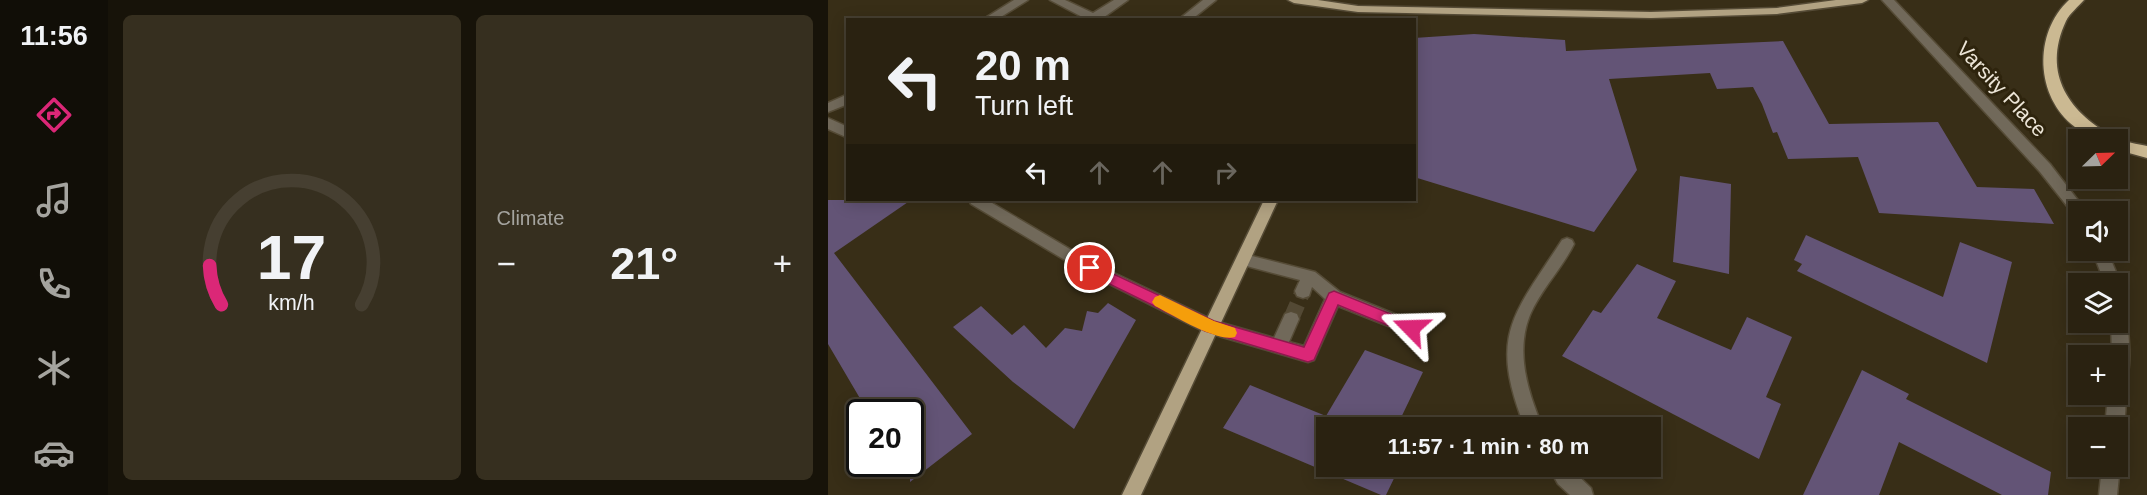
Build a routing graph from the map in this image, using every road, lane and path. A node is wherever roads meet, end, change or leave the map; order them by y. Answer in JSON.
{"nodes":[{"id":1,"x":1022,"y":0,"type":"edge"},
{"id":2,"x":1056,"y":0,"type":"edge"},
{"id":3,"x":1122,"y":0,"type":"edge"},
{"id":4,"x":1210,"y":0,"type":"edge"},
{"id":5,"x":1294,"y":0,"type":"edge"},
{"id":6,"x":1371,"y":0,"type":"edge"},
{"id":7,"x":1610,"y":0,"type":"edge"},
{"id":8,"x":1862,"y":0,"type":"edge"},
{"id":9,"x":1888,"y":0,"type":"edge"},
{"id":10,"x":2077,"y":0,"type":"edge"},
{"id":11,"x":1355,"y":9,"type":"edge"},
{"id":12,"x":1612,"y":14,"type":"junction"},
{"id":13,"x":990,"y":18,"type":"edge"},
{"id":14,"x":1186,"y":18,"type":"edge"},
{"id":15,"x":846,"y":99,"type":"edge"},
{"id":16,"x":828,"y":108,"type":"edge"},
{"id":17,"x":828,"y":123,"type":"edge"},
{"id":18,"x":2092,"y":129,"type":"edge"},
{"id":19,"x":846,"y":132,"type":"edge"},
{"id":20,"x":2128,"y":147,"type":"edge"},
{"id":21,"x":2147,"y":152,"type":"edge"},
{"id":22,"x":978,"y":201,"type":"edge"},
{"id":23,"x":1271,"y":201,"type":"edge"},
{"id":24,"x":2071,"y":201,"type":"edge"},
{"id":25,"x":1567,"y":244,"type":"dead end"},
{"id":26,"x":1245,"y":260,"type":"junction"},
{"id":27,"x":1310,"y":276,"type":"junction"},
{"id":28,"x":1303,"y":291,"type":"tunnel mouth"},
{"id":29,"x":1334,"y":297,"type":"junction"},
{"id":30,"x":1291,"y":319,"type":"tunnel mouth"},
{"id":31,"x":1210,"y":327,"type":"junction"},
{"id":32,"x":1411,"y":328,"type":"dead end"},
{"id":33,"x":1278,"y":347,"type":"junction"},
{"id":34,"x":1530,"y":417,"type":"edge"},
{"id":35,"x":1564,"y":477,"type":"edge"},
{"id":36,"x":2110,"y":477,"type":"edge"},
{"id":37,"x":1131,"y":495,"type":"edge"},
{"id":38,"x":1584,"y":495,"type":"edge"},
{"id":39,"x":2108,"y":495,"type":"edge"}],
"edges":[{"from":1,"to":13,"type":"street"},
{"from":2,"to":3,"type":"street"},
{"from":4,"to":14,"type":"street"},
{"from":5,"to":11,"type":"main road"},
{"from":6,"to":11,"type":"main road"},
{"from":7,"to":12,"type":"main road"},
{"from":8,"to":12,"type":"main road"},
{"from":9,"to":24,"type":"street","name":"Varsity Place"},
{"from":10,"to":18,"type":"highway"},
{"from":11,"to":12,"type":"main road"},
{"from":15,"to":16,"type":"street"},
{"from":17,"to":19,"type":"street"},
{"from":20,"to":21,"type":"highway"},
{"from":22,"to":31,"type":"street"},
{"from":23,"to":26,"type":"main road"},
{"from":25,"to":34,"type":"street"},
{"from":26,"to":27,"type":"street"},
{"from":26,"to":31,"type":"main road"},
{"from":27,"to":28,"type":"street"},
{"from":27,"to":29,"type":"street"},
{"from":29,"to":32,"type":"street"},
{"from":29,"to":33,"type":"street"},
{"from":30,"to":33,"type":"street"},
{"from":31,"to":33,"type":"street"},
{"from":31,"to":37,"type":"main road"},
{"from":35,"to":38,"type":"street"},
{"from":36,"to":39,"type":"street"}]}
